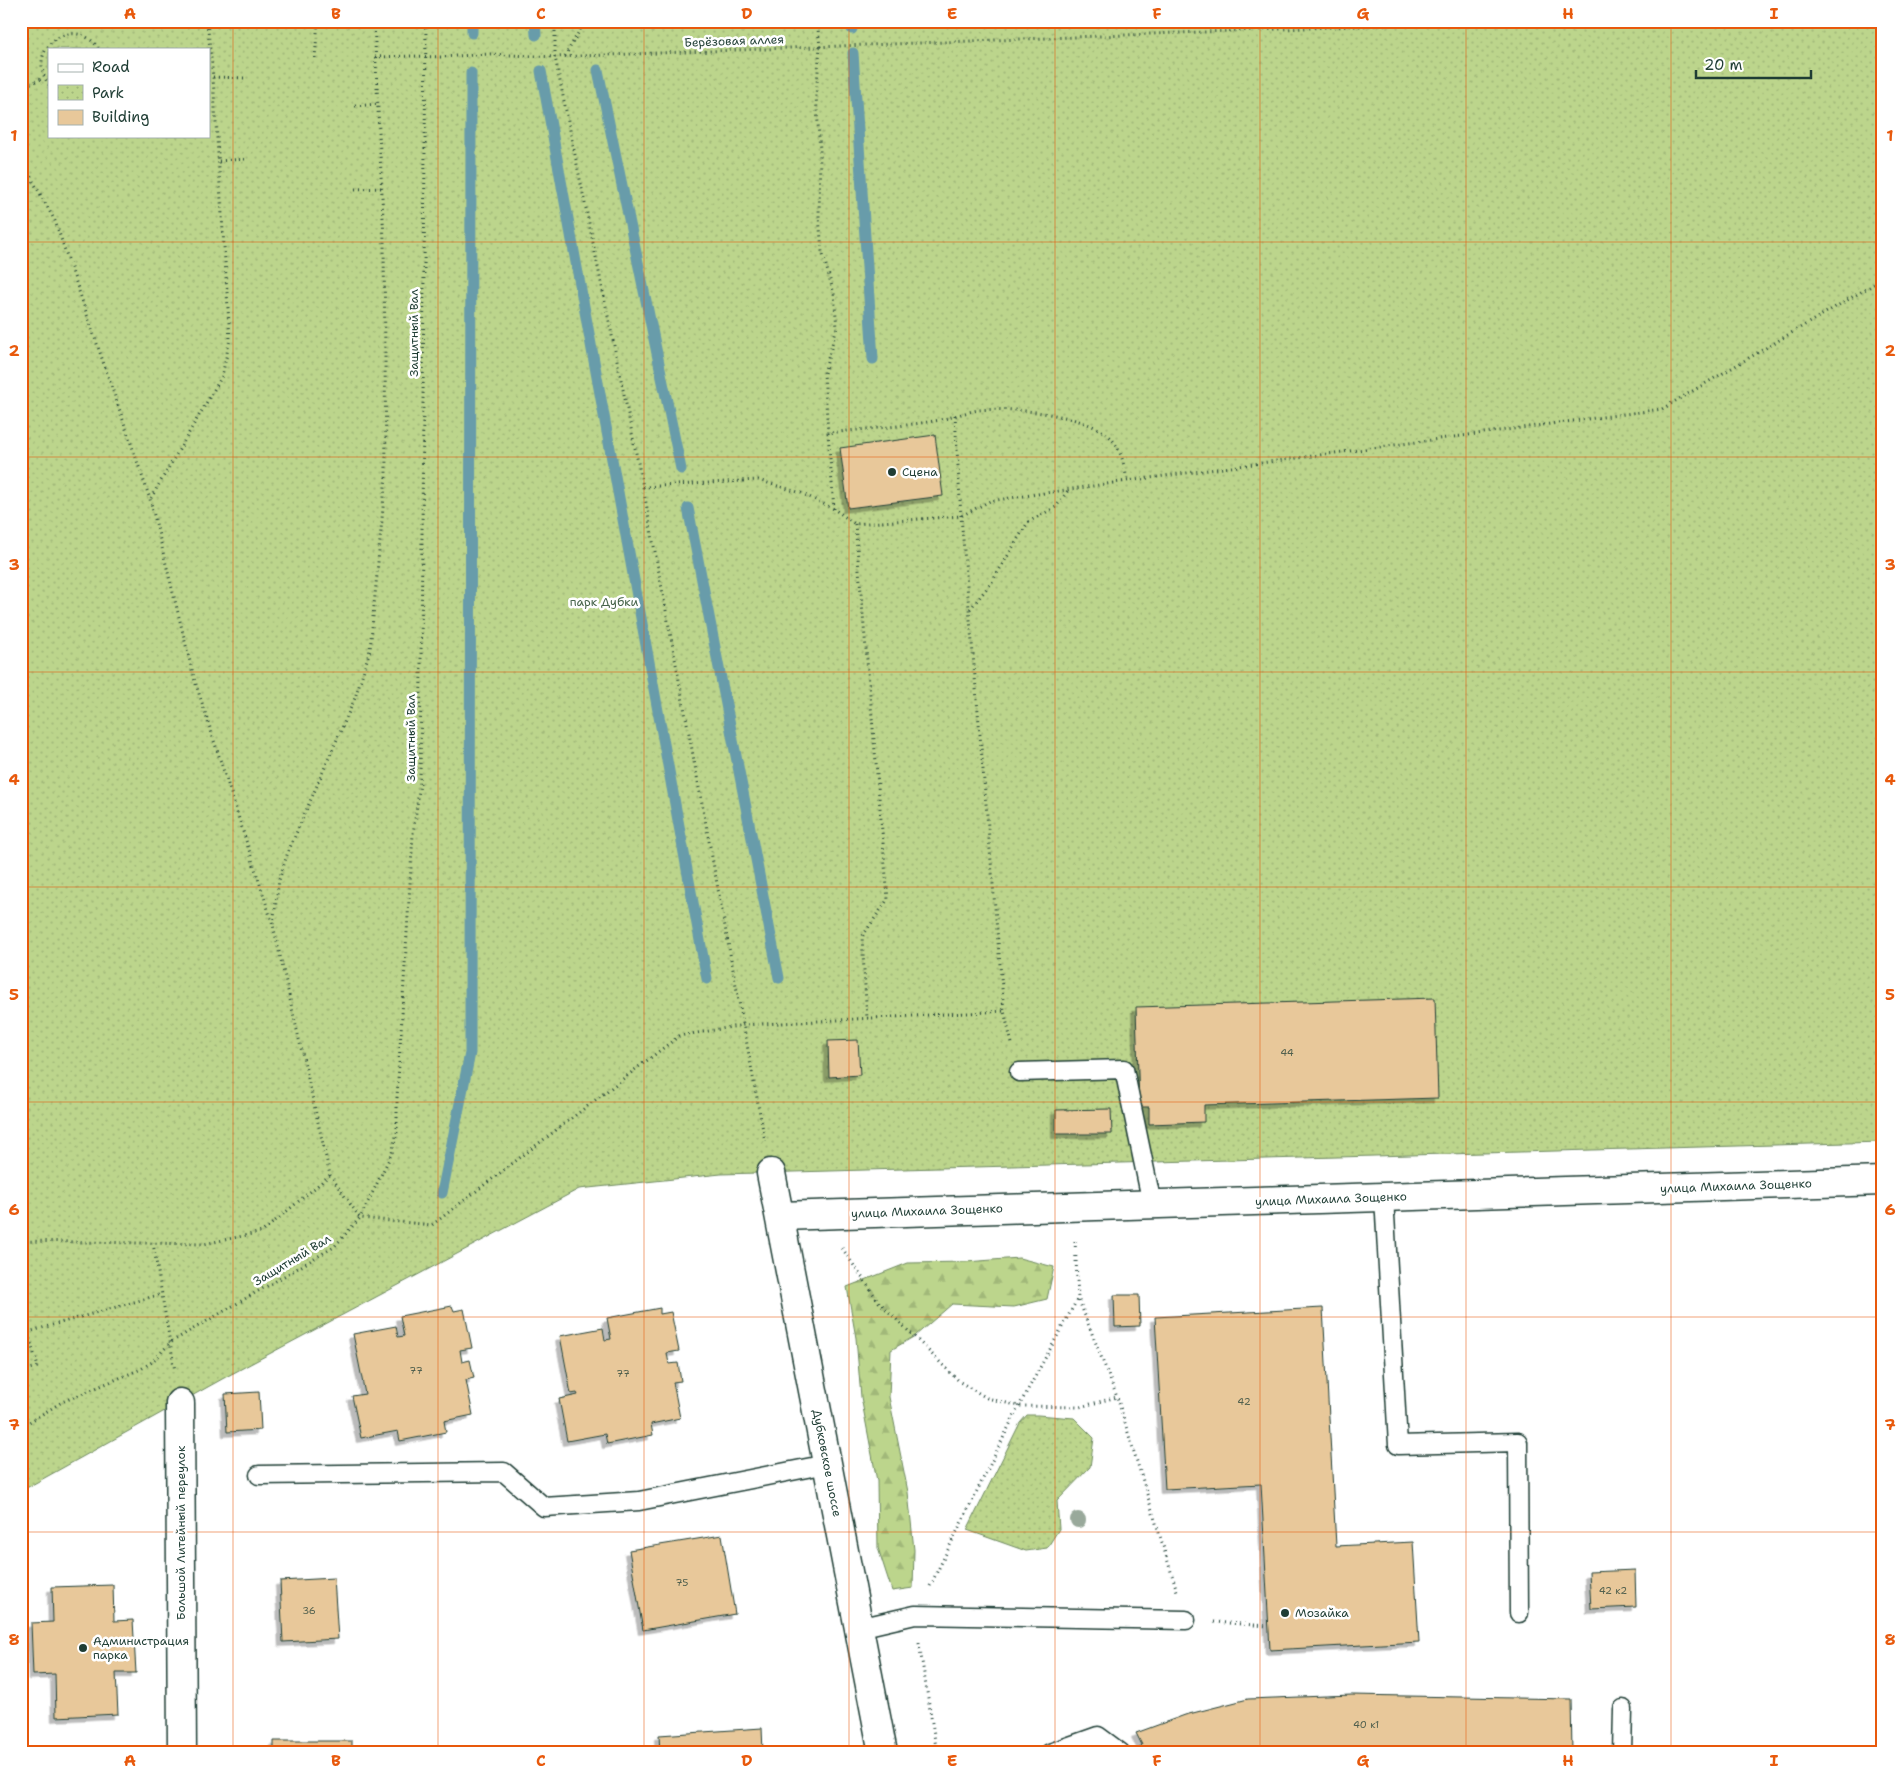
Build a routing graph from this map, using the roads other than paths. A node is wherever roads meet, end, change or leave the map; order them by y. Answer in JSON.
{"nodes":[{"id":1,"x":1019,"y":1072,"type":"dead end"},
{"id":2,"x":771,"y":1173,"type":"road end"},
{"id":3,"x":1883,"y":1182,"type":"edge"},
{"id":4,"x":1384,"y":1197,"type":"junction"},
{"id":5,"x":1152,"y":1204,"type":"junction"},
{"id":6,"x":780,"y":1216,"type":"junction"},
{"id":7,"x":180,"y":1403,"type":"road end"},
{"id":8,"x":827,"y":1464,"type":"junction"},
{"id":9,"x":260,"y":1475,"type":"dead end"},
{"id":10,"x":1519,"y":1613,"type":"dead end"},
{"id":11,"x":1186,"y":1620,"type":"road end"},
{"id":12,"x":859,"y":1628,"type":"junction"},
{"id":13,"x":1623,"y":1709,"type":"dead end"},
{"id":14,"x":182,"y":1753,"type":"edge"},
{"id":15,"x":883,"y":1753,"type":"edge"},
{"id":16,"x":1050,"y":1753,"type":"edge"},
{"id":17,"x":1120,"y":1753,"type":"edge"},
{"id":18,"x":1622,"y":1753,"type":"edge"}],
"edges":[{"from":1,"to":5,"type":"lane"},
{"from":2,"to":6,"type":"street","name":"Дубковское шоссе"},
{"from":3,"to":4,"type":"street","name":"улица Михаила Зощенко"},
{"from":4,"to":5,"type":"street","name":"улица Михаила Зощенко"},
{"from":4,"to":10,"type":"lane"},
{"from":5,"to":6,"type":"street","name":"улица Михаила Зощенко"},
{"from":6,"to":8,"type":"street","name":"Дубковское шоссе"},
{"from":7,"to":14,"type":"street","name":"Большой Литейный переулок"},
{"from":8,"to":9,"type":"lane"},
{"from":8,"to":12,"type":"street","name":"Дубковское шоссе"},
{"from":11,"to":12,"type":"lane"},
{"from":12,"to":15,"type":"street","name":"Дубковское шоссе"},
{"from":13,"to":18,"type":"lane"},
{"from":16,"to":17,"type":"lane"}]}
